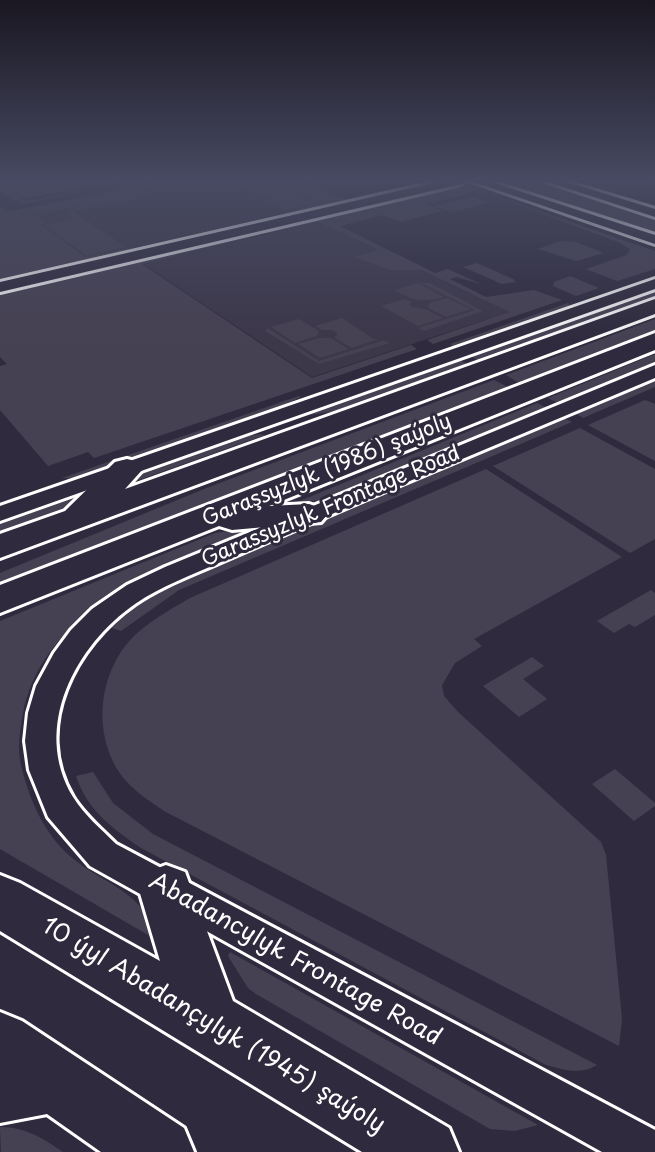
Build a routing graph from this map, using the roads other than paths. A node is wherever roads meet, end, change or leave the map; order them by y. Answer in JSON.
{"nodes":[{"id":1,"x":229,"y":234,"type":"edge"},
{"id":2,"x":636,"y":234,"type":"edge"},
{"id":3,"x":655,"y":240,"type":"edge"},
{"id":4,"x":655,"y":284,"type":"edge"},
{"id":5,"x":0,"y":287,"type":"edge"},
{"id":6,"x":655,"y":306,"type":"edge"},
{"id":7,"x":655,"y":341,"type":"edge"},
{"id":8,"x":655,"y":371,"type":"edge"},
{"id":9,"x":347,"y":421,"type":"junction"},
{"id":10,"x":229,"y":436,"type":"junction"},
{"id":11,"x":127,"y":469,"type":"junction"},
{"id":12,"x":0,"y":514,"type":"edge"},
{"id":13,"x":309,"y":515,"type":"junction"},
{"id":14,"x":72,"y":521,"type":"junction"},
{"id":15,"x":199,"y":522,"type":"junction"},
{"id":16,"x":0,"y":547,"type":"edge"},
{"id":17,"x":0,"y":600,"type":"edge"},
{"id":18,"x":47,"y":693,"type":"joint"},
{"id":19,"x":166,"y":890,"type":"junction"},
{"id":20,"x":0,"y":901,"type":"edge"},
{"id":21,"x":209,"y":1022,"type":"junction"},
{"id":22,"x":0,"y":1043,"type":"edge"},
{"id":23,"x":27,"y":1085,"type":"edge"},
{"id":24,"x":655,"y":1129,"type":"edge"},
{"id":25,"x":160,"y":1152,"type":"edge"},
{"id":26,"x":425,"y":1152,"type":"edge"},
{"id":27,"x":649,"y":1152,"type":"edge"}],
"edges":[{"from":1,"to":5,"type":"street"},
{"from":2,"to":3,"type":"street"},
{"from":4,"to":10,"type":"street"},
{"from":6,"to":9,"type":"main road","name":"Garaşsyzlyk (1986) şaýoly"},
{"from":7,"to":15,"type":"main road","name":"Garaşsyzlyk (1986) şaýoly"},
{"from":8,"to":13,"type":"street","name":"Garassyzlyk Frontage Road"},
{"from":9,"to":10,"type":"main road"},
{"from":9,"to":14,"type":"main road","name":"Garaşsyzlyk (1986) şaýoly"},
{"from":10,"to":11,"type":"street"},
{"from":11,"to":12,"type":"street"},
{"from":11,"to":14,"type":"main road"},
{"from":13,"to":15,"type":"main road"},
{"from":13,"to":18,"type":"street","name":"Garassyzlyk Frontage Road"},
{"from":14,"to":16,"type":"main road","name":"Garaşsyzlyk (1986) şaýoly"},
{"from":15,"to":17,"type":"main road","name":"Garaşsyzlyk (1986) şaýoly"},
{"from":18,"to":19,"type":"street","name":"Abadancylyk Frontage Road"},
{"from":19,"to":21,"type":"main road"},
{"from":19,"to":27,"type":"street","name":"Abadancylyk Frontage Road"},
{"from":20,"to":21,"type":"main road","name":"10 ýyl Abadançylyk (1945) şaýoly"},
{"from":21,"to":26,"type":"main road","name":"10 ýyl Abadançylyk (1945) şaýoly"},
{"from":22,"to":23,"type":"main road"},
{"from":23,"to":25,"type":"main road"},
{"from":24,"to":27,"type":"street"}]}
